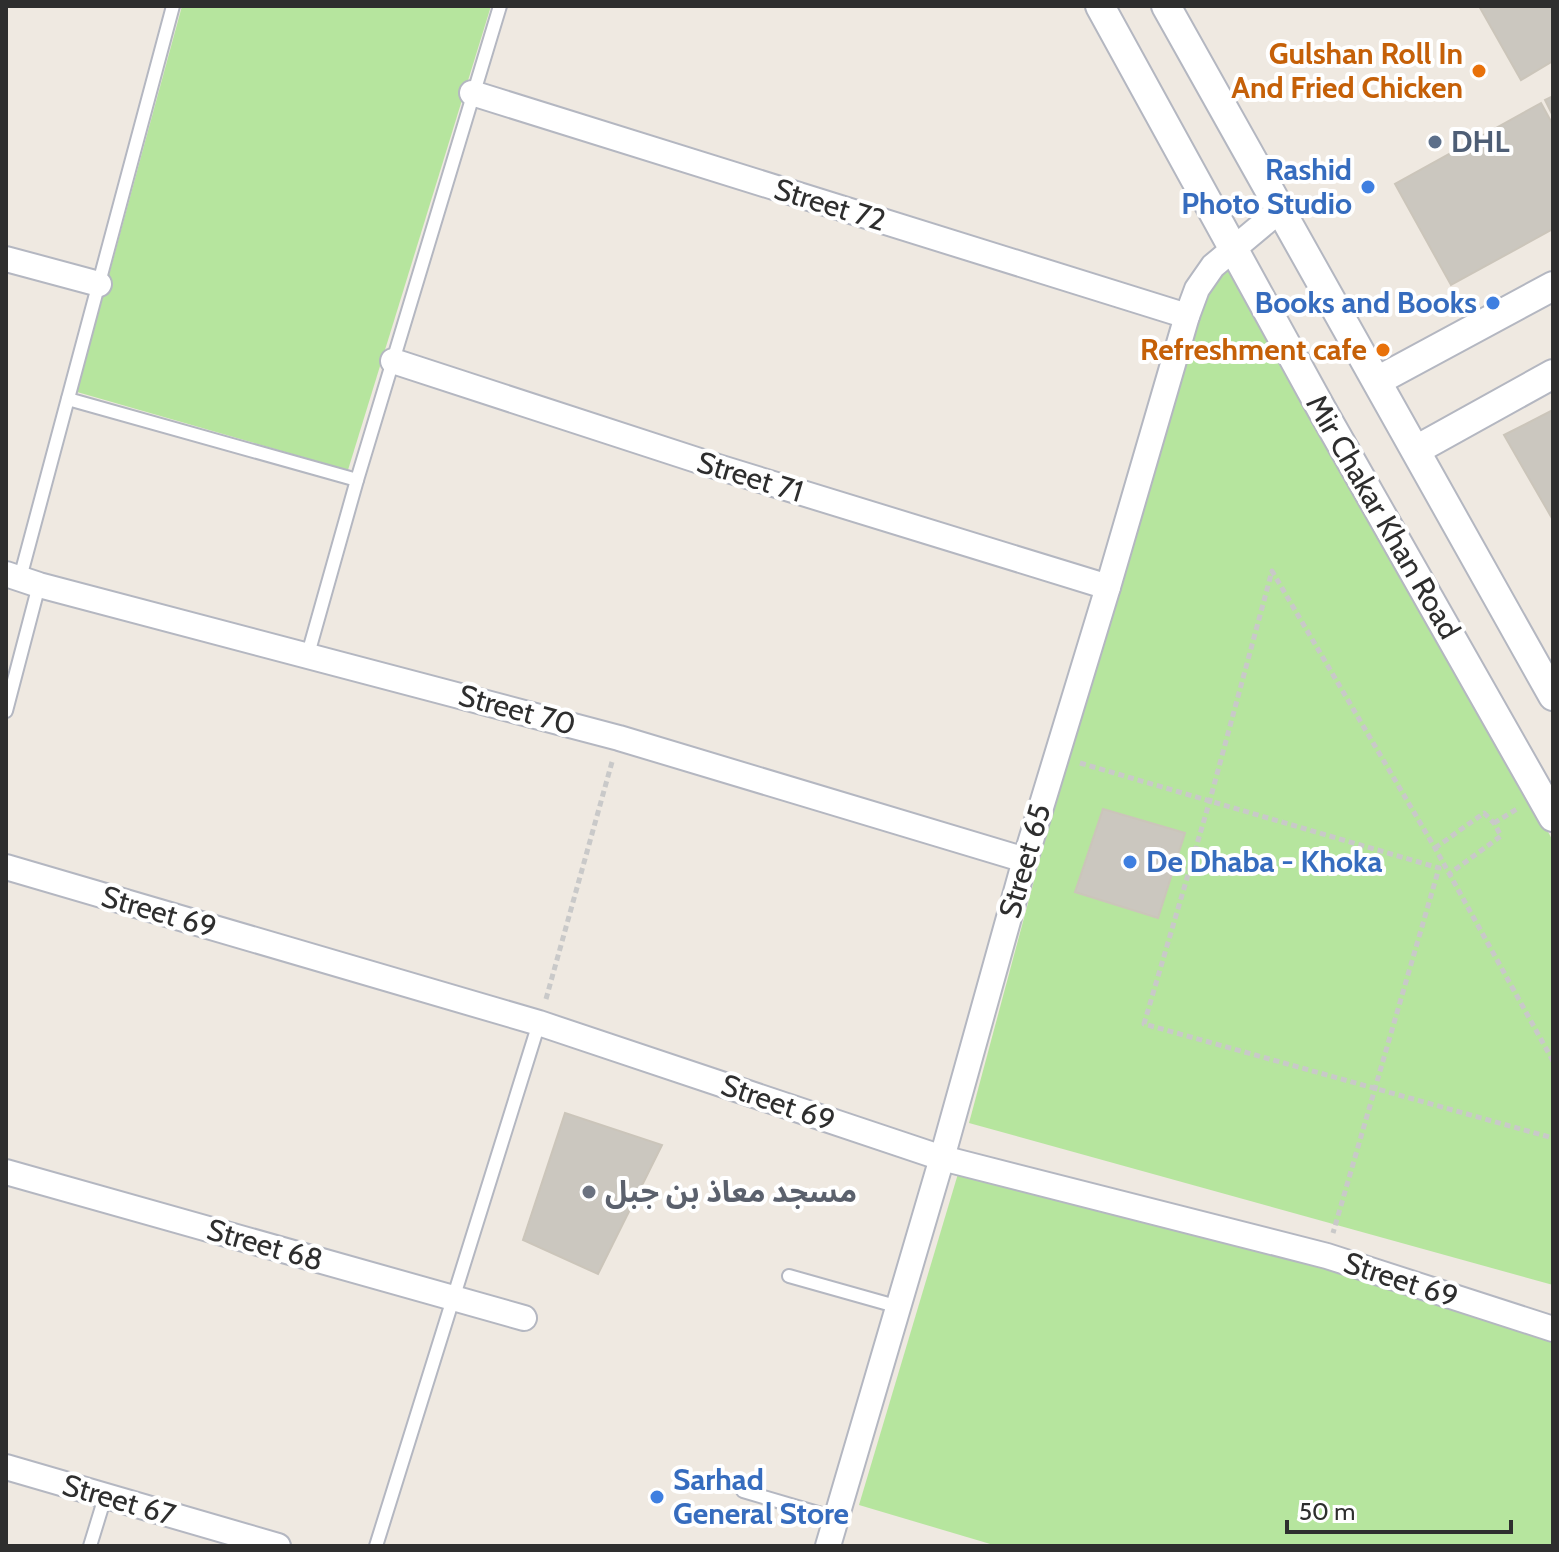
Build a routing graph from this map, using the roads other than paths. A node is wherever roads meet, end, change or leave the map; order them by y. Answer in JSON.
{"nodes":[{"id":1,"x":173,"y":6,"type":"edge"},
{"id":2,"x":500,"y":6,"type":"edge"},
{"id":3,"x":1100,"y":6,"type":"edge"},
{"id":4,"x":1166,"y":6,"type":"edge"},
{"id":5,"x":472,"y":93,"type":"junction"},
{"id":6,"x":1280,"y":210,"type":"junction"},
{"id":7,"x":1233,"y":249,"type":"junction"},
{"id":8,"x":6,"y":259,"type":"edge"},
{"id":9,"x":99,"y":284,"type":"junction"},
{"id":10,"x":1553,"y":286,"type":"edge"},
{"id":11,"x":1187,"y":316,"type":"junction"},
{"id":12,"x":393,"y":361,"type":"junction"},
{"id":13,"x":1553,"y":374,"type":"edge"},
{"id":14,"x":1377,"y":381,"type":"junction"},
{"id":15,"x":68,"y":399,"type":"junction"},
{"id":16,"x":1416,"y":450,"type":"junction"},
{"id":17,"x":357,"y":480,"type":"junction"},
{"id":18,"x":22,"y":579,"type":"edge"},
{"id":19,"x":1108,"y":587,"type":"junction"},
{"id":20,"x":308,"y":654,"type":"junction"},
{"id":21,"x":1553,"y":696,"type":"edge"},
{"id":22,"x":6,"y":711,"type":"edge"},
{"id":23,"x":1553,"y":817,"type":"edge"},
{"id":24,"x":1025,"y":860,"type":"junction"},
{"id":25,"x":6,"y":867,"type":"edge"},
{"id":26,"x":539,"y":1023,"type":"junction"},
{"id":27,"x":942,"y":1158,"type":"junction"},
{"id":28,"x":6,"y":1172,"type":"edge"},
{"id":29,"x":789,"y":1276,"type":"dead end"},
{"id":30,"x":452,"y":1298,"type":"junction"},
{"id":31,"x":899,"y":1307,"type":"junction"},
{"id":32,"x":524,"y":1318,"type":"dead end"},
{"id":33,"x":1553,"y":1329,"type":"edge"},
{"id":34,"x":6,"y":1467,"type":"edge"},
{"id":35,"x":743,"y":1491,"type":"dead end"},
{"id":36,"x":105,"y":1497,"type":"junction"},
{"id":37,"x":835,"y":1518,"type":"junction"},
{"id":38,"x":90,"y":1546,"type":"edge"},
{"id":39,"x":278,"y":1546,"type":"edge"},
{"id":40,"x":376,"y":1546,"type":"edge"},
{"id":41,"x":828,"y":1546,"type":"edge"}],
"edges":[{"from":1,"to":9,"type":"lane"},
{"from":2,"to":5,"type":"lane"},
{"from":3,"to":7,"type":"street","name":"Mir Chakar Khan Road"},
{"from":4,"to":6,"type":"street","name":"Mir Chakar Khan Road"},
{"from":5,"to":11,"type":"street","name":"Street 72"},
{"from":5,"to":12,"type":"lane"},
{"from":6,"to":7,"type":"street","name":"Street 65"},
{"from":6,"to":14,"type":"street","name":"Mir Chakar Khan Road"},
{"from":7,"to":11,"type":"street","name":"Street 65"},
{"from":7,"to":23,"type":"street","name":"Mir Chakar Khan Road"},
{"from":8,"to":9,"type":"street"},
{"from":9,"to":15,"type":"lane"},
{"from":10,"to":14,"type":"street"},
{"from":11,"to":19,"type":"street","name":"Street 65"},
{"from":12,"to":17,"type":"lane"},
{"from":12,"to":19,"type":"street","name":"Street 71"},
{"from":13,"to":16,"type":"street"},
{"from":14,"to":16,"type":"street","name":"Mir Chakar Khan Road"},
{"from":15,"to":17,"type":"lane"},
{"from":15,"to":18,"type":"lane"},
{"from":16,"to":21,"type":"street","name":"Mir Chakar Khan Road"},
{"from":17,"to":20,"type":"lane"},
{"from":18,"to":20,"type":"street","name":"Street 70"},
{"from":18,"to":22,"type":"lane"},
{"from":19,"to":24,"type":"street","name":"Street 65"},
{"from":20,"to":24,"type":"street","name":"Street 70"},
{"from":24,"to":27,"type":"street","name":"Street 65"},
{"from":25,"to":26,"type":"street","name":"Street 69"},
{"from":26,"to":27,"type":"street","name":"Street 69"},
{"from":26,"to":30,"type":"lane"},
{"from":27,"to":31,"type":"street","name":"Street 65"},
{"from":27,"to":33,"type":"street","name":"Street 69"},
{"from":28,"to":30,"type":"street","name":"Street 68"},
{"from":29,"to":31,"type":"lane"},
{"from":30,"to":32,"type":"street","name":"Street 68"},
{"from":30,"to":40,"type":"lane"},
{"from":31,"to":37,"type":"street","name":"Street 65"},
{"from":34,"to":36,"type":"street","name":"Street 67"},
{"from":35,"to":37,"type":"lane"},
{"from":36,"to":38,"type":"lane"},
{"from":36,"to":39,"type":"street","name":"Street 67"},
{"from":37,"to":41,"type":"street","name":"Street 65"}]}
